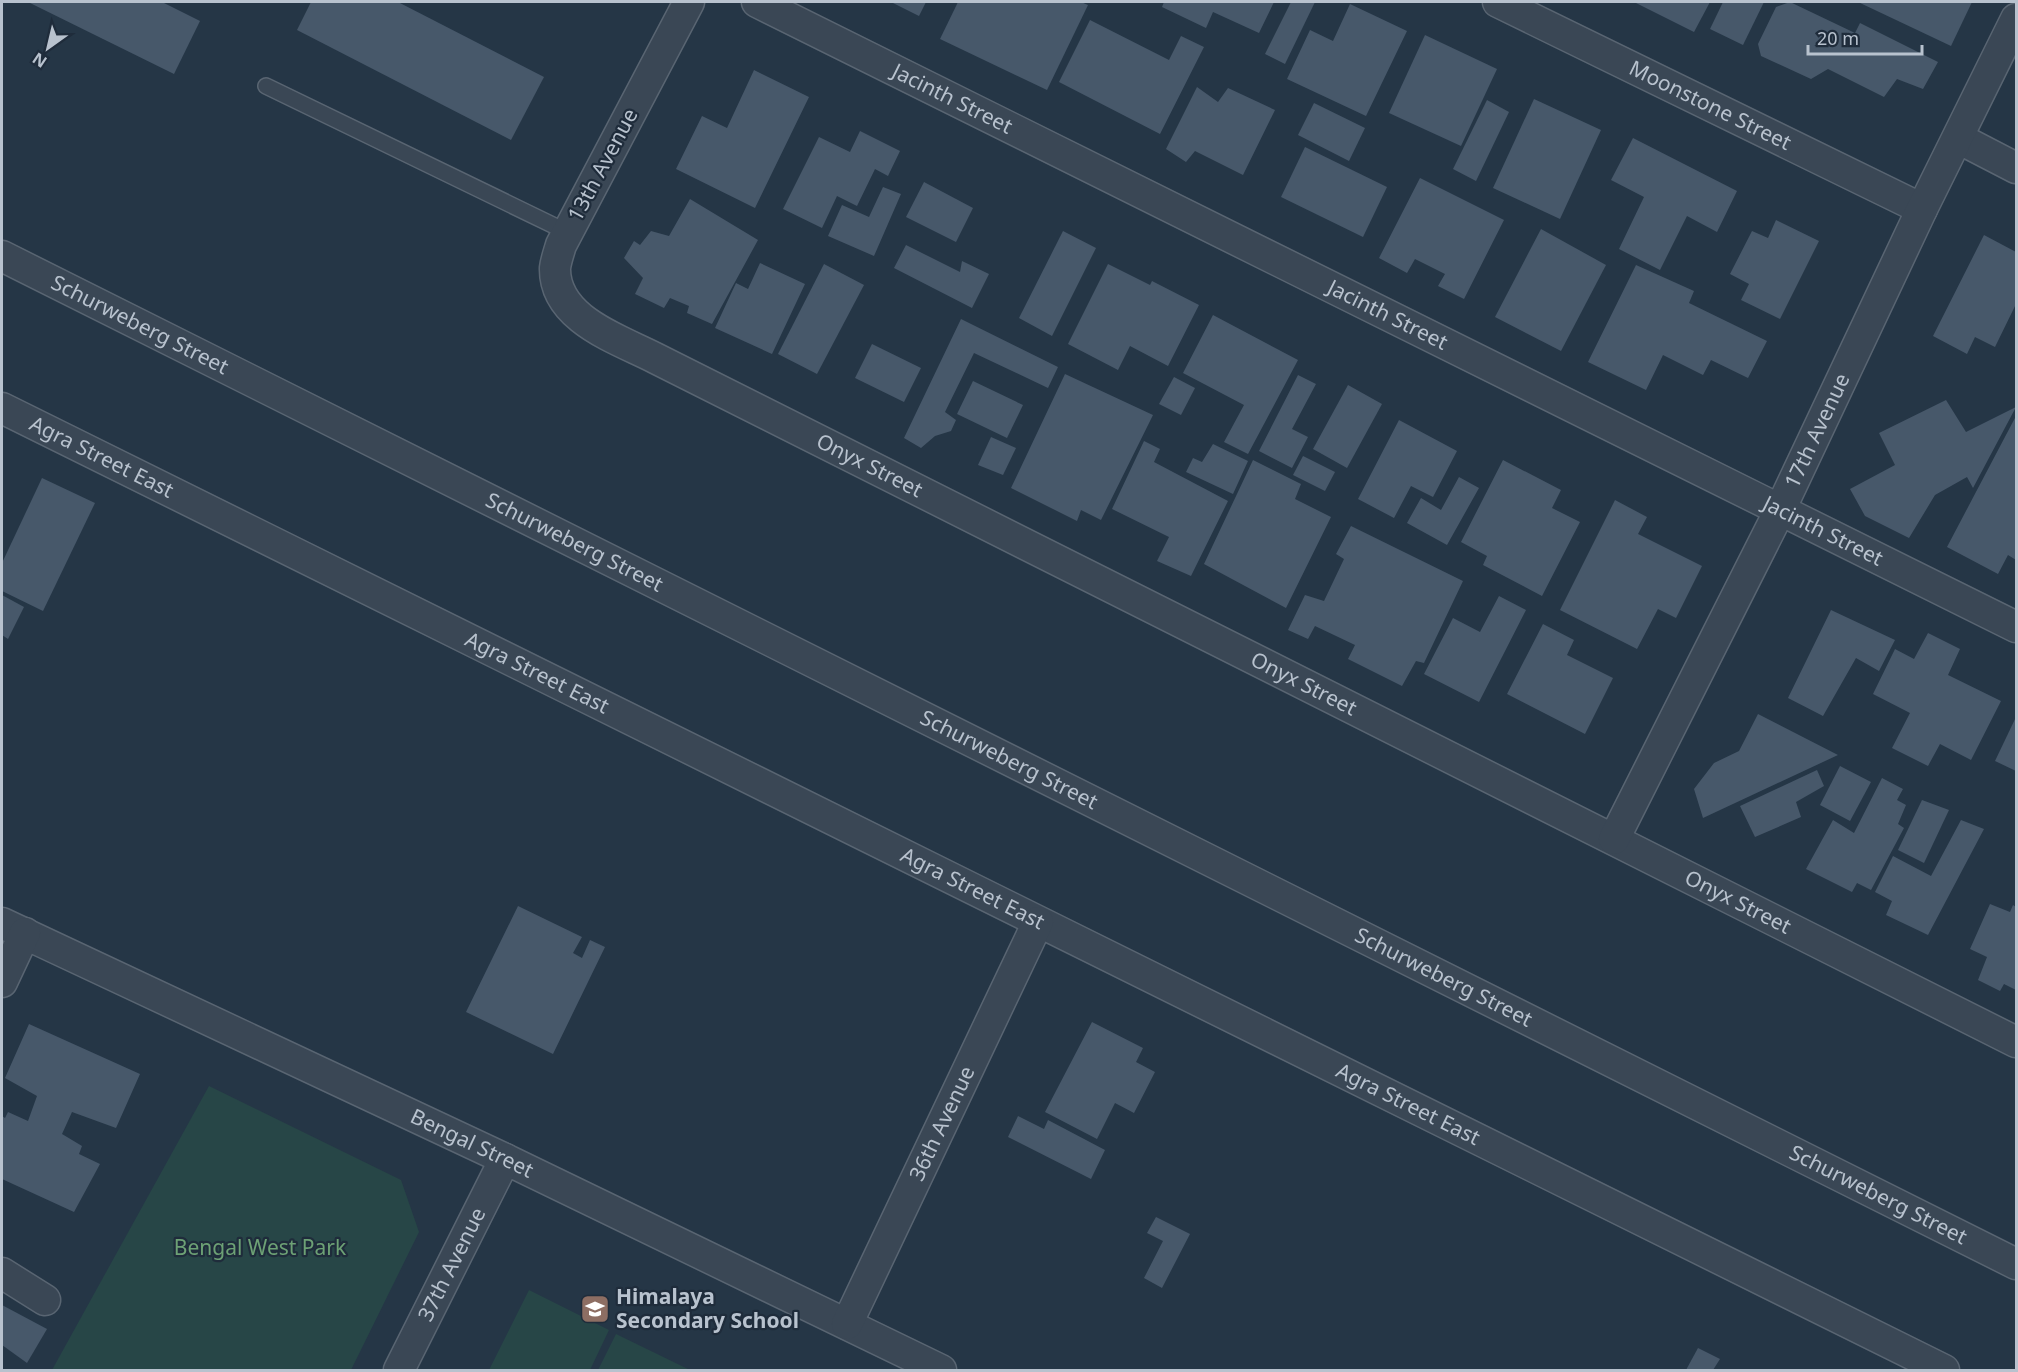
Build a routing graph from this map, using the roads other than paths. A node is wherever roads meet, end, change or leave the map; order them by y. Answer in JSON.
{"nodes":[{"id":1,"x":689,"y":2,"type":"edge"},
{"id":2,"x":757,"y":2,"type":"edge"},
{"id":3,"x":1498,"y":2,"type":"edge"},
{"id":4,"x":2016,"y":19,"type":"edge"},
{"id":5,"x":266,"y":86,"type":"dead end"},
{"id":6,"x":1958,"y":138,"type":"junction"},
{"id":7,"x":2016,"y":168,"type":"edge"},
{"id":8,"x":1922,"y":209,"type":"junction"},
{"id":9,"x":567,"y":232,"type":"junction"},
{"id":10,"x":2,"y":256,"type":"edge"},
{"id":11,"x":592,"y":326,"type":"joint"},
{"id":12,"x":2,"y":408,"type":"edge"},
{"id":13,"x":1780,"y":510,"type":"junction"},
{"id":14,"x":2016,"y":627,"type":"edge"},
{"id":15,"x":1614,"y":839,"type":"junction"},
{"id":16,"x":1038,"y":922,"type":"junction"},
{"id":17,"x":13,"y":928,"type":"edge"},
{"id":18,"x":2,"y":982,"type":"edge"},
{"id":19,"x":2016,"y":1042,"type":"edge"},
{"id":20,"x":505,"y":1159,"type":"junction"},
{"id":21,"x":2016,"y":1264,"type":"edge"},
{"id":22,"x":2,"y":1273,"type":"edge"},
{"id":23,"x":45,"y":1300,"type":"dead end"},
{"id":24,"x":847,"y":1324,"type":"junction"},
{"id":25,"x":399,"y":1371,"type":"edge"},
{"id":26,"x":940,"y":1371,"type":"edge"},
{"id":27,"x":1944,"y":1371,"type":"edge"}],
"edges":[{"from":1,"to":9,"type":"street","name":"13th Avenue"},
{"from":2,"to":13,"type":"street","name":"Jacinth Street"},
{"from":3,"to":8,"type":"street","name":"Moonstone Street"},
{"from":4,"to":6,"type":"street","name":"17th Avenue"},
{"from":5,"to":9,"type":"lane"},
{"from":6,"to":7,"type":"street"},
{"from":6,"to":8,"type":"street","name":"17th Avenue"},
{"from":8,"to":13,"type":"street","name":"17th Avenue"},
{"from":9,"to":11,"type":"street","name":"13th Avenue"},
{"from":10,"to":21,"type":"street","name":"Schurweberg Street"},
{"from":11,"to":15,"type":"street","name":"Onyx Street"},
{"from":12,"to":16,"type":"street","name":"Agra Street East"},
{"from":13,"to":14,"type":"street","name":"Jacinth Street"},
{"from":13,"to":15,"type":"street","name":"17th Avenue"},
{"from":15,"to":19,"type":"street","name":"Onyx Street"},
{"from":16,"to":24,"type":"street","name":"36th Avenue"},
{"from":16,"to":27,"type":"street","name":"Agra Street East"},
{"from":17,"to":18,"type":"street"},
{"from":17,"to":20,"type":"street","name":"Bengal Street"},
{"from":20,"to":24,"type":"street","name":"Bengal Street"},
{"from":20,"to":25,"type":"street","name":"37th Avenue"},
{"from":22,"to":23,"type":"street"},
{"from":24,"to":26,"type":"street","name":"Bengal Street"}]}
